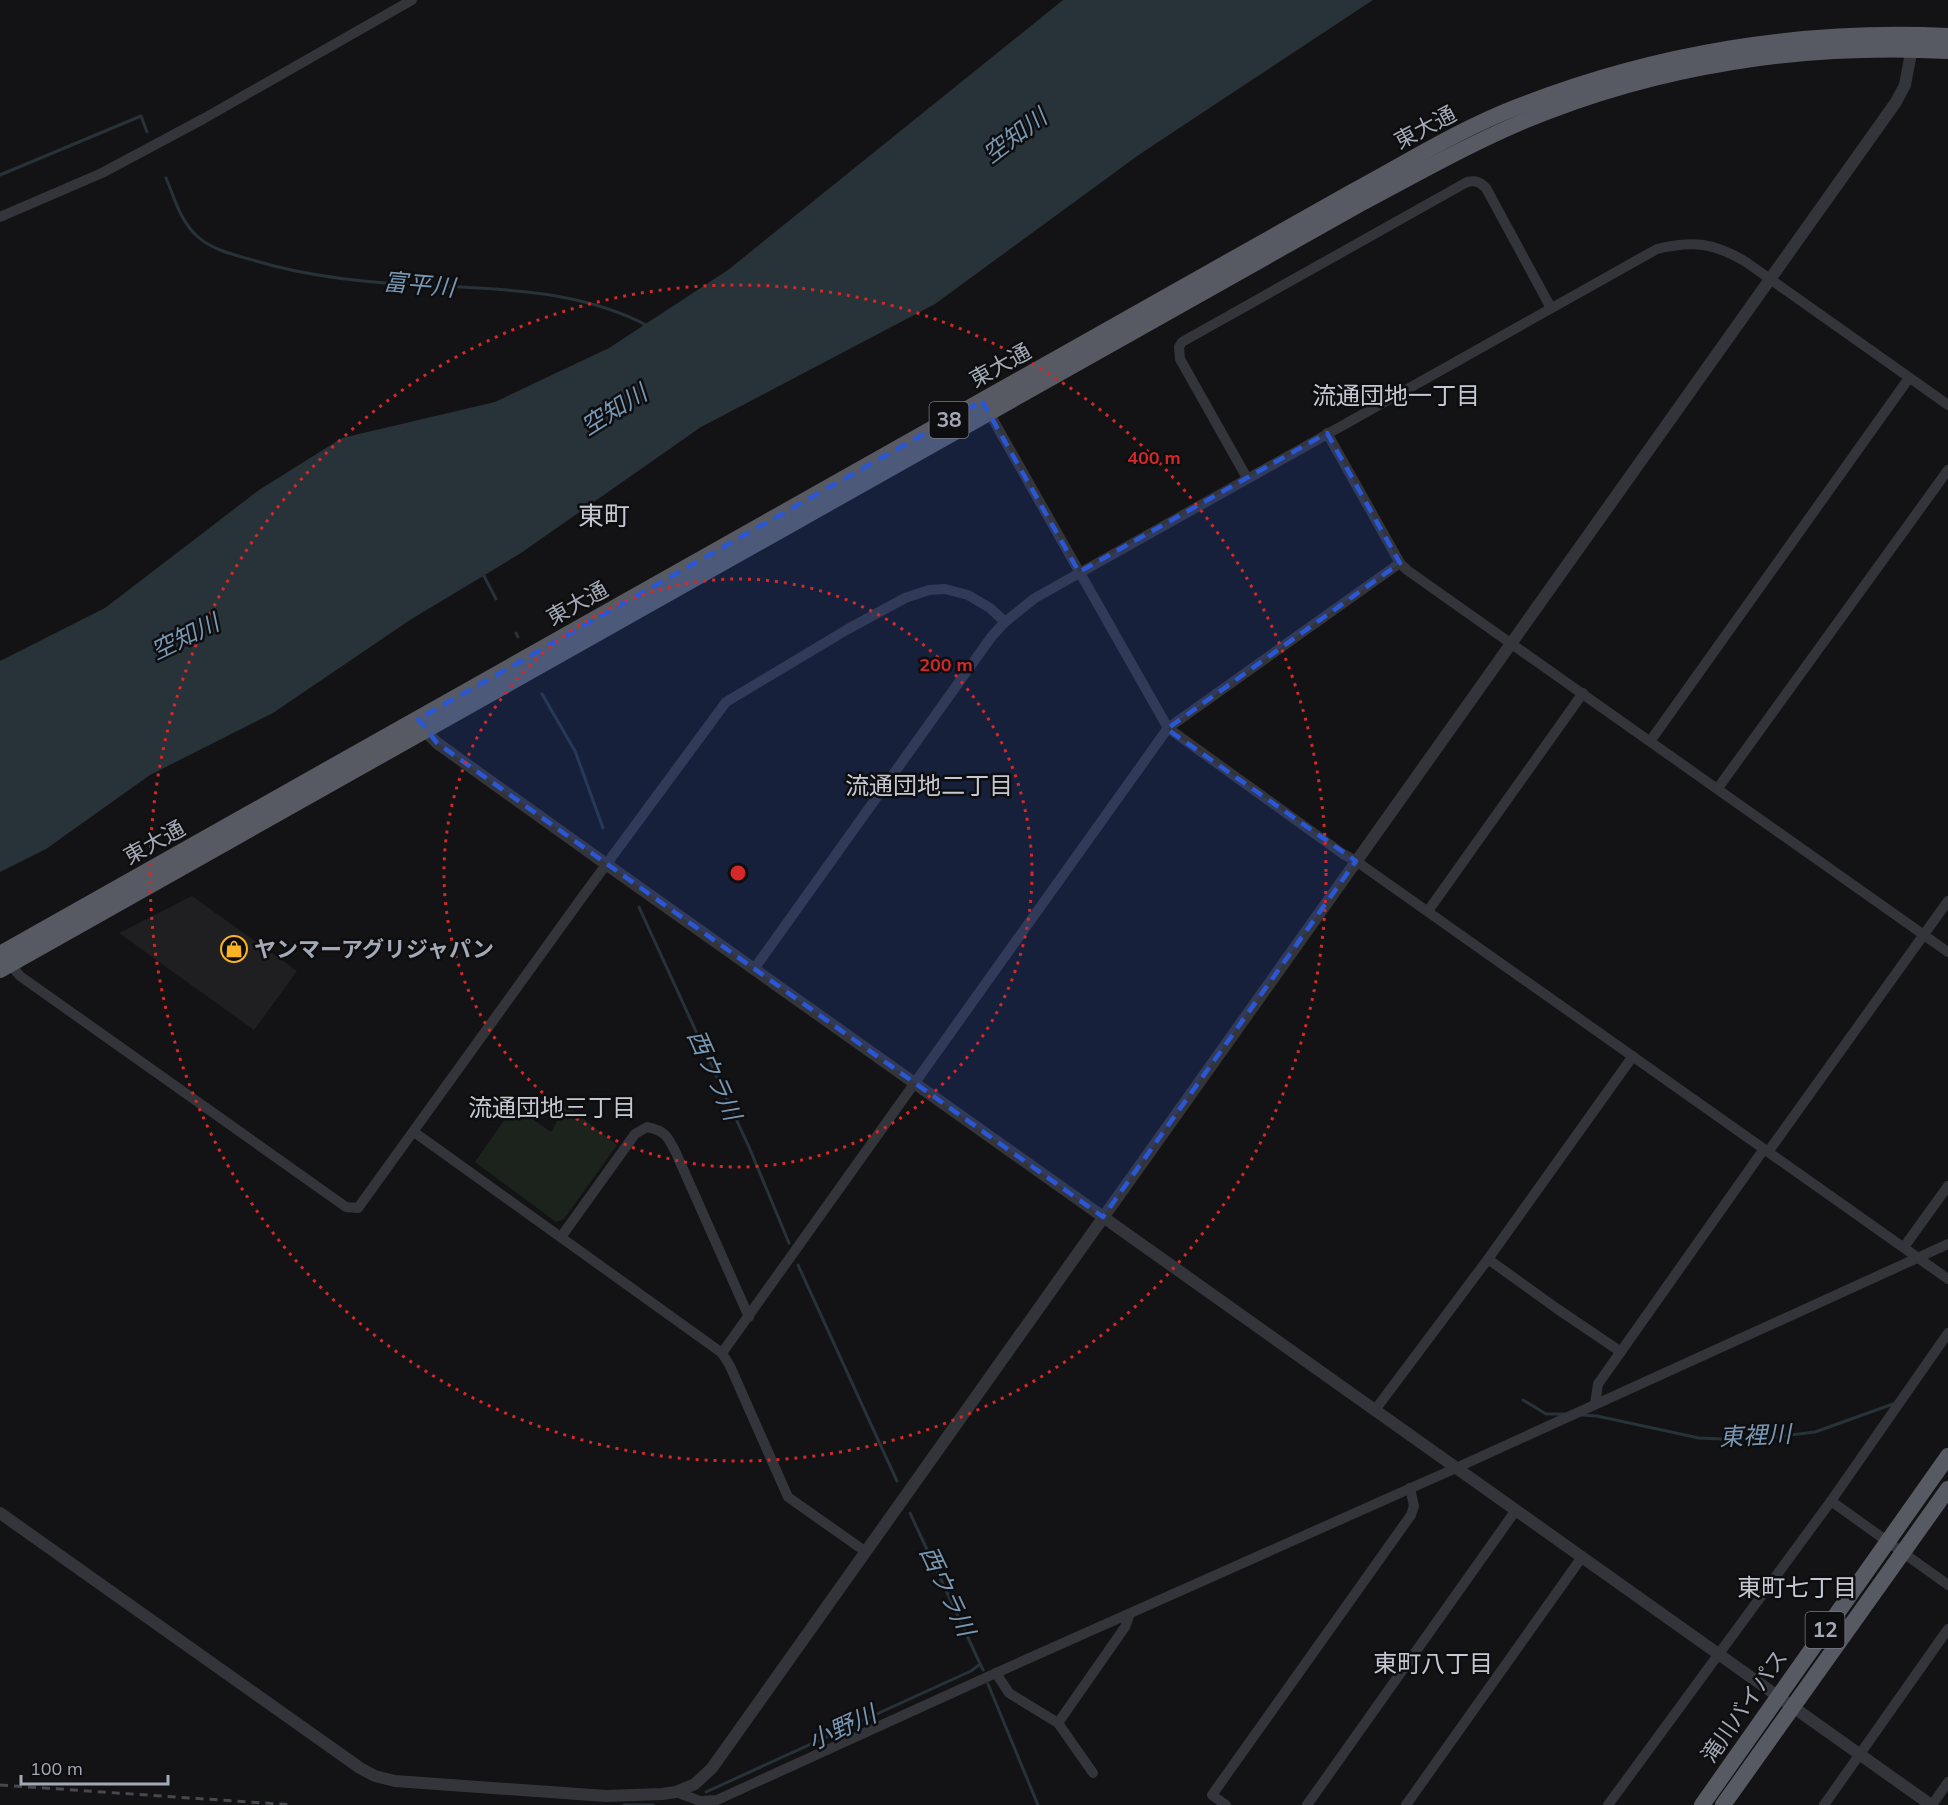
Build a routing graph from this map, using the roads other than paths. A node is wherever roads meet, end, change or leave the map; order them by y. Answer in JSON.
{"nodes":[{"id":1,"x":412,"y":0,"type":"edge"},
{"id":2,"x":1948,"y":36,"type":"edge"},
{"id":3,"x":1913,"y":42,"type":"junction"},
{"id":4,"x":1948,"y":51,"type":"edge"},
{"id":5,"x":0,"y":217,"type":"edge"},
{"id":6,"x":1769,"y":280,"type":"junction"},
{"id":7,"x":1551,"y":308,"type":"junction"},
{"id":8,"x":1910,"y":378,"type":"junction"},
{"id":9,"x":1948,"y":405,"type":"edge"},
{"id":10,"x":986,"y":407,"type":"junction"},
{"id":11,"x":1327,"y":433,"type":"junction"},
{"id":12,"x":1948,"y":470,"type":"edge"},
{"id":13,"x":1247,"y":478,"type":"junction"},
{"id":14,"x":1400,"y":563,"type":"junction"},
{"id":15,"x":1079,"y":572,"type":"junction"},
{"id":16,"x":1005,"y":622,"type":"junction"},
{"id":17,"x":1512,"y":642,"type":"junction"},
{"id":18,"x":1583,"y":693,"type":"junction"},
{"id":19,"x":421,"y":725,"type":"junction"},
{"id":20,"x":1168,"y":728,"type":"junction"},
{"id":21,"x":1651,"y":740,"type":"junction"},
{"id":22,"x":1718,"y":788,"type":"junction"},
{"id":23,"x":1356,"y":861,"type":"junction"},
{"id":24,"x":606,"y":864,"type":"junction"},
{"id":25,"x":1948,"y":901,"type":"edge"},
{"id":26,"x":1428,"y":911,"type":"junction"},
{"id":27,"x":1924,"y":934,"type":"junction"},
{"id":28,"x":1948,"y":952,"type":"edge"},
{"id":29,"x":3,"y":960,"type":"edge"},
{"id":30,"x":754,"y":969,"type":"junction"},
{"id":31,"x":1633,"y":1056,"type":"junction"},
{"id":32,"x":915,"y":1083,"type":"junction"},
{"id":33,"x":414,"y":1132,"type":"junction"},
{"id":34,"x":1766,"y":1150,"type":"junction"},
{"id":35,"x":1948,"y":1186,"type":"edge"},
{"id":36,"x":1103,"y":1217,"type":"junction"},
{"id":37,"x":561,"y":1237,"type":"junction"},
{"id":38,"x":1948,"y":1244,"type":"edge"},
{"id":39,"x":1904,"y":1247,"type":"junction"},
{"id":40,"x":1918,"y":1257,"type":"junction"},
{"id":41,"x":1488,"y":1259,"type":"junction"},
{"id":42,"x":1948,"y":1280,"type":"edge"},
{"id":43,"x":749,"y":1317,"type":"junction"},
{"id":44,"x":1948,"y":1333,"type":"edge"},
{"id":45,"x":1621,"y":1352,"type":"junction"},
{"id":46,"x":722,"y":1353,"type":"junction"},
{"id":47,"x":1595,"y":1404,"type":"junction"},
{"id":48,"x":1375,"y":1410,"type":"junction"},
{"id":49,"x":1948,"y":1456,"type":"edge"},
{"id":50,"x":1456,"y":1468,"type":"junction"},
{"id":51,"x":1410,"y":1488,"type":"junction"},
{"id":52,"x":1948,"y":1488,"type":"edge"},
{"id":53,"x":1830,"y":1501,"type":"junction"},
{"id":54,"x":1516,"y":1510,"type":"junction"},
{"id":55,"x":0,"y":1513,"type":"edge"},
{"id":56,"x":1888,"y":1541,"type":"junction"},
{"id":57,"x":866,"y":1552,"type":"junction"},
{"id":58,"x":1902,"y":1553,"type":"junction"},
{"id":59,"x":1582,"y":1557,"type":"junction"},
{"id":60,"x":1948,"y":1585,"type":"edge"},
{"id":61,"x":1130,"y":1614,"type":"junction"},
{"id":62,"x":1948,"y":1629,"type":"edge"},
{"id":63,"x":1718,"y":1655,"type":"junction"},
{"id":64,"x":996,"y":1673,"type":"junction"},
{"id":65,"x":1777,"y":1697,"type":"junction"},
{"id":66,"x":1793,"y":1708,"type":"junction"},
{"id":67,"x":1058,"y":1723,"type":"junction"},
{"id":68,"x":1859,"y":1755,"type":"junction"},
{"id":69,"x":1093,"y":1773,"type":"dead end"},
{"id":70,"x":1948,"y":1782,"type":"edge"},
{"id":71,"x":676,"y":1792,"type":"junction"},
{"id":72,"x":605,"y":1800,"type":"edge"},
{"id":73,"x":1226,"y":1805,"type":"edge"},
{"id":74,"x":1307,"y":1805,"type":"edge"},
{"id":75,"x":1406,"y":1805,"type":"edge"},
{"id":76,"x":1608,"y":1805,"type":"edge"},
{"id":77,"x":1702,"y":1805,"type":"edge"},
{"id":78,"x":1723,"y":1805,"type":"edge"},
{"id":79,"x":1824,"y":1805,"type":"edge"},
{"id":80,"x":1932,"y":1805,"type":"edge"}],
"edges":[{"from":1,"to":5,"type":"street"},
{"from":2,"to":3,"type":"highway","name":"東大通","number":"38"},
{"from":3,"to":4,"type":"highway","name":"東大通","number":"38"},
{"from":3,"to":6,"type":"street"},
{"from":3,"to":10,"type":"highway","name":"東大通","number":"38"},
{"from":6,"to":7,"type":"street"},
{"from":6,"to":8,"type":"street"},
{"from":6,"to":17,"type":"street"},
{"from":7,"to":11,"type":"street"},
{"from":7,"to":13,"type":"street"},
{"from":8,"to":9,"type":"street"},
{"from":8,"to":21,"type":"street"},
{"from":10,"to":15,"type":"street"},
{"from":10,"to":19,"type":"highway","name":"東大通","number":"38"},
{"from":11,"to":13,"type":"street"},
{"from":11,"to":14,"type":"street"},
{"from":12,"to":22,"type":"street"},
{"from":13,"to":15,"type":"street"},
{"from":14,"to":17,"type":"street"},
{"from":14,"to":20,"type":"street"},
{"from":15,"to":16,"type":"street"},
{"from":15,"to":20,"type":"street"},
{"from":16,"to":24,"type":"street"},
{"from":16,"to":30,"type":"street"},
{"from":17,"to":18,"type":"street"},
{"from":17,"to":23,"type":"street"},
{"from":18,"to":21,"type":"street"},
{"from":18,"to":26,"type":"street"},
{"from":19,"to":24,"type":"street"},
{"from":19,"to":29,"type":"highway","name":"東大通","number":"38"},
{"from":20,"to":23,"type":"street"},
{"from":20,"to":32,"type":"street"},
{"from":21,"to":22,"type":"street"},
{"from":22,"to":27,"type":"street"},
{"from":23,"to":26,"type":"street"},
{"from":23,"to":36,"type":"street"},
{"from":24,"to":30,"type":"street"},
{"from":24,"to":33,"type":"street"},
{"from":25,"to":27,"type":"street"},
{"from":26,"to":31,"type":"street"},
{"from":27,"to":28,"type":"street"},
{"from":27,"to":34,"type":"street"},
{"from":29,"to":33,"type":"street"},
{"from":30,"to":32,"type":"street"},
{"from":31,"to":34,"type":"street"},
{"from":31,"to":41,"type":"street"},
{"from":32,"to":36,"type":"street"},
{"from":32,"to":43,"type":"street"},
{"from":33,"to":37,"type":"street"},
{"from":34,"to":39,"type":"street"},
{"from":34,"to":45,"type":"street"},
{"from":35,"to":39,"type":"street"},
{"from":36,"to":48,"type":"street"},
{"from":36,"to":57,"type":"street"},
{"from":37,"to":43,"type":"street"},
{"from":37,"to":46,"type":"street"},
{"from":38,"to":40,"type":"street"},
{"from":39,"to":40,"type":"street"},
{"from":40,"to":42,"type":"street"},
{"from":40,"to":47,"type":"street"},
{"from":41,"to":45,"type":"street"},
{"from":41,"to":48,"type":"street"},
{"from":43,"to":46,"type":"street"},
{"from":44,"to":53,"type":"street"},
{"from":45,"to":47,"type":"street"},
{"from":46,"to":57,"type":"street"},
{"from":47,"to":50,"type":"street"},
{"from":48,"to":50,"type":"street"},
{"from":49,"to":56,"type":"highway","name":"滝川バイパス","number":"12"},
{"from":50,"to":51,"type":"street"},
{"from":50,"to":54,"type":"street"},
{"from":51,"to":61,"type":"street"},
{"from":51,"to":73,"type":"street"},
{"from":52,"to":58,"type":"highway","name":"滝川バイパス","number":"12"},
{"from":53,"to":56,"type":"street"},
{"from":53,"to":63,"type":"street"},
{"from":54,"to":59,"type":"street"},
{"from":54,"to":74,"type":"street"},
{"from":55,"to":72,"type":"street"},
{"from":56,"to":58,"type":"street"},
{"from":56,"to":65,"type":"highway","name":"滝川バイパス","number":"12"},
{"from":57,"to":71,"type":"street"},
{"from":58,"to":60,"type":"street"},
{"from":58,"to":66,"type":"highway","name":"滝川バイパス","number":"12"},
{"from":59,"to":63,"type":"street"},
{"from":59,"to":75,"type":"street"},
{"from":61,"to":64,"type":"street"},
{"from":61,"to":67,"type":"street"},
{"from":62,"to":68,"type":"street"},
{"from":63,"to":65,"type":"street"},
{"from":63,"to":76,"type":"street"},
{"from":64,"to":67,"type":"street"},
{"from":64,"to":71,"type":"street"},
{"from":65,"to":66,"type":"street"},
{"from":65,"to":77,"type":"highway","name":"滝川バイパス","number":"12"},
{"from":66,"to":68,"type":"street"},
{"from":66,"to":78,"type":"highway","name":"滝川バイパス","number":"12"},
{"from":67,"to":69,"type":"street"},
{"from":68,"to":79,"type":"street"},
{"from":68,"to":80,"type":"street"},
{"from":70,"to":80,"type":"street"},
{"from":71,"to":72,"type":"street"}]}
